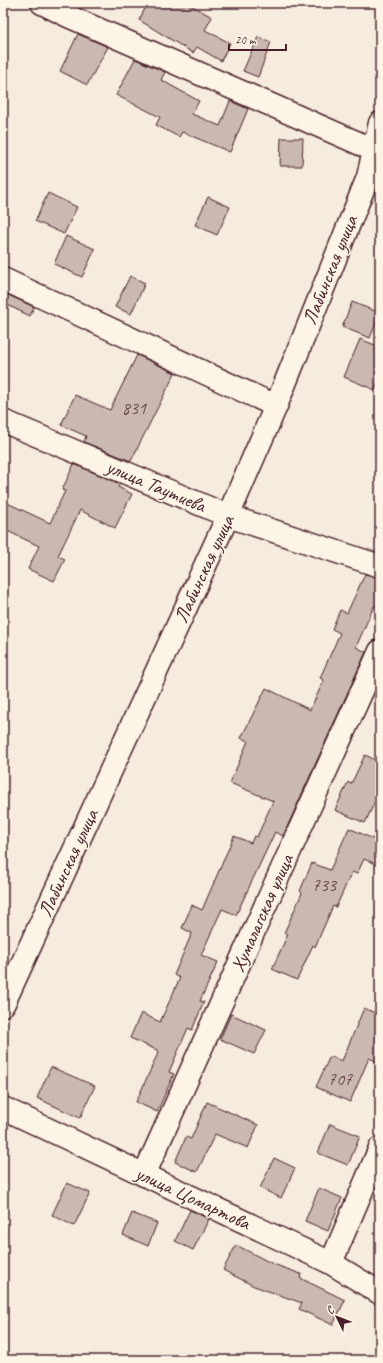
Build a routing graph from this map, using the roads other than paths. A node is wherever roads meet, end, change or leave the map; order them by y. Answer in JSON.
{"nodes":[{"id":1,"x":42,"y":3,"type":"edge"},
{"id":2,"x":380,"y":123,"type":"edge"},
{"id":3,"x":374,"y":150,"type":"junction"},
{"id":4,"x":3,"y":279,"type":"edge"},
{"id":5,"x":276,"y":406,"type":"junction"},
{"id":6,"x":3,"y":421,"type":"edge"},
{"id":7,"x":228,"y":516,"type":"junction"},
{"id":8,"x":380,"y":566,"type":"edge"},
{"id":9,"x":380,"y":651,"type":"edge"},
{"id":10,"x":3,"y":1004,"type":"edge"},
{"id":11,"x":3,"y":1108,"type":"edge"},
{"id":12,"x":380,"y":1148,"type":"edge"},
{"id":13,"x":144,"y":1175,"type":"junction"},
{"id":14,"x":331,"y":1263,"type":"junction"},
{"id":15,"x":380,"y":1292,"type":"edge"}],
"edges":[{"from":1,"to":3,"type":"street"},
{"from":2,"to":3,"type":"street","name":"Лабинская улица"},
{"from":3,"to":5,"type":"street","name":"Лабинская улица"},
{"from":4,"to":5,"type":"street"},
{"from":5,"to":7,"type":"street","name":"Лабинская улица"},
{"from":6,"to":7,"type":"street","name":"улица Таутиева"},
{"from":7,"to":8,"type":"street","name":"улица Таутиева"},
{"from":7,"to":10,"type":"street","name":"Лабинская улица"},
{"from":9,"to":13,"type":"street","name":"Хумалагская улица"},
{"from":11,"to":13,"type":"street","name":"улица Цомартова"},
{"from":12,"to":14,"type":"street"},
{"from":13,"to":14,"type":"street","name":"улица Цомартова"},
{"from":14,"to":15,"type":"street","name":"улица Цомартова"}]}
